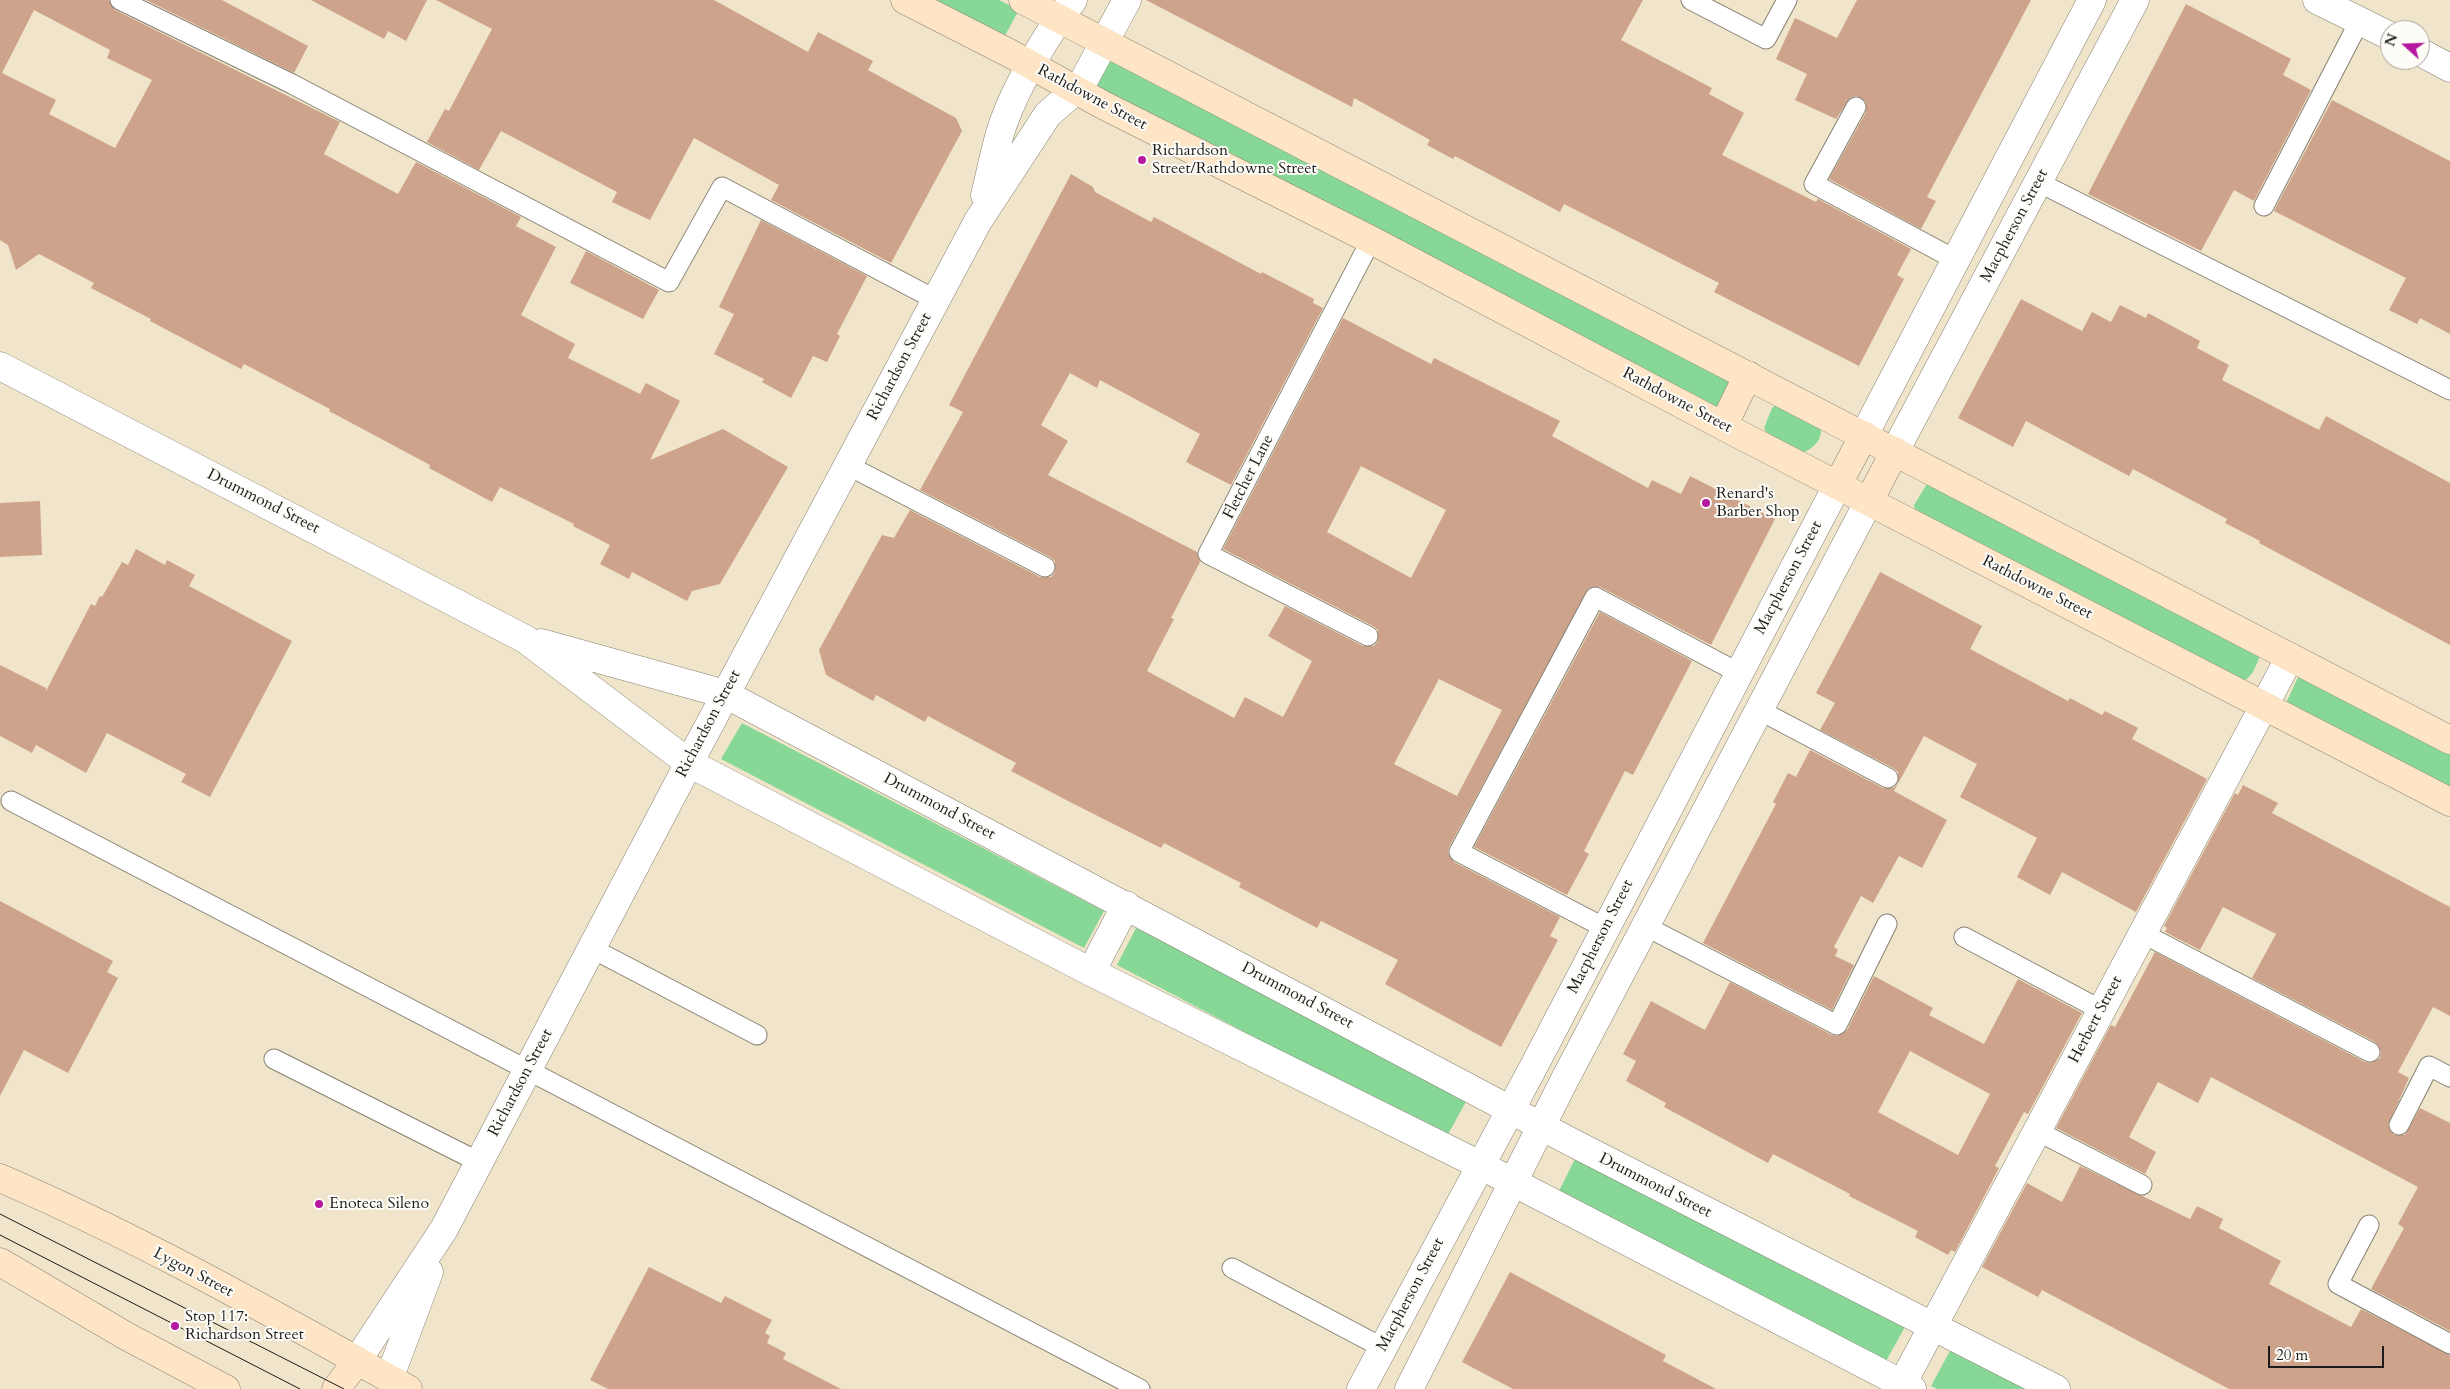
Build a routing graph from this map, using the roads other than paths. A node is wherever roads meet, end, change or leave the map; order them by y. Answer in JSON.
{"nodes":[{"id":1,"x":120,"y":0,"type":"edge"},
{"id":2,"x":905,"y":0,"type":"edge"},
{"id":3,"x":1023,"y":0,"type":"edge"},
{"id":4,"x":1127,"y":0,"type":"edge"},
{"id":5,"x":1691,"y":0,"type":"edge"},
{"id":6,"x":1787,"y":0,"type":"edge"},
{"id":7,"x":2092,"y":0,"type":"edge"},
{"id":8,"x":2135,"y":0,"type":"edge"},
{"id":9,"x":2317,"y":0,"type":"edge"},
{"id":10,"x":1066,"y":9,"type":"edge"},
{"id":11,"x":2360,"y":20,"type":"junction"},
{"id":12,"x":2380,"y":31,"type":"edge"},
{"id":13,"x":1105,"y":41,"type":"junction"},
{"id":14,"x":2430,"y":57,"type":"edge"},
{"id":15,"x":1032,"y":66,"type":"junction"},
{"id":16,"x":2450,"y":68,"type":"edge"},
{"id":17,"x":1076,"y":91,"type":"junction"},
{"id":18,"x":1856,"y":107,"type":"dead end"},
{"id":19,"x":2038,"y":182,"type":"junction"},
{"id":20,"x":2264,"y":206,"type":"dead end"},
{"id":21,"x":978,"y":221,"type":"junction"},
{"id":22,"x":1372,"y":240,"type":"junction"},
{"id":23,"x":1956,"y":260,"type":"junction"},
{"id":24,"x":936,"y":300,"type":"junction"},
{"id":25,"x":0,"y":366,"type":"edge"},
{"id":26,"x":1748,"y":375,"type":"junction"},
{"id":27,"x":2450,"y":390,"type":"edge"},
{"id":28,"x":1723,"y":426,"type":"junction"},
{"id":29,"x":1864,"y":435,"type":"junction"},
{"id":30,"x":1895,"y":451,"type":"junction"},
{"id":31,"x":847,"y":465,"type":"junction"},
{"id":32,"x":1838,"y":484,"type":"junction"},
{"id":33,"x":1869,"y":501,"type":"junction"},
{"id":34,"x":1045,"y":567,"type":"dead end"},
{"id":35,"x":1368,"y":636,"type":"dead end"},
{"id":36,"x":525,"y":639,"type":"junction"},
{"id":37,"x":2290,"y":657,"type":"junction"},
{"id":38,"x":1739,"y":673,"type":"junction"},
{"id":39,"x":725,"y":694,"type":"junction"},
{"id":40,"x":2264,"y":705,"type":"junction"},
{"id":41,"x":1758,"y":710,"type":"junction"},
{"id":42,"x":2450,"y":740,"type":"edge"},
{"id":43,"x":689,"y":763,"type":"junction"},
{"id":44,"x":1888,"y":778,"type":"dead end"},
{"id":45,"x":11,"y":801,"type":"dead end"},
{"id":46,"x":2450,"y":802,"type":"edge"},
{"id":47,"x":1126,"y":905,"type":"junction"},
{"id":48,"x":1887,"y":924,"type":"dead end"},
{"id":49,"x":1645,"y":926,"type":"junction"},
{"id":50,"x":1605,"y":928,"type":"junction"},
{"id":51,"x":2142,"y":933,"type":"junction"},
{"id":52,"x":1964,"y":937,"type":"dead end"},
{"id":53,"x":592,"y":949,"type":"junction"},
{"id":54,"x":1091,"y":972,"type":"junction"},
{"id":55,"x":2101,"y":1010,"type":"junction"},
{"id":56,"x":757,"y":1034,"type":"dead end"},
{"id":57,"x":2370,"y":1052,"type":"dead end"},
{"id":58,"x":274,"y":1059,"type":"dead end"},
{"id":59,"x":526,"y":1070,"type":"junction"},
{"id":60,"x":2450,"y":1077,"type":"edge"},
{"id":61,"x":1510,"y":1109,"type":"junction"},
{"id":62,"x":2399,"y":1125,"type":"dead end"},
{"id":63,"x":1542,"y":1127,"type":"junction"},
{"id":64,"x":2037,"y":1131,"type":"junction"},
{"id":65,"x":478,"y":1162,"type":"junction"},
{"id":66,"x":1480,"y":1165,"type":"junction"},
{"id":67,"x":0,"y":1178,"type":"edge"},
{"id":68,"x":1514,"y":1183,"type":"junction"},
{"id":69,"x":2142,"y":1185,"type":"dead end"},
{"id":70,"x":2369,"y":1225,"type":"dead end"},
{"id":71,"x":444,"y":1229,"type":"junction"},
{"id":72,"x":0,"y":1262,"type":"edge"},
{"id":73,"x":1232,"y":1268,"type":"dead end"},
{"id":74,"x":1932,"y":1328,"type":"junction"},
{"id":75,"x":2450,"y":1344,"type":"edge"},
{"id":76,"x":1383,"y":1348,"type":"junction"},
{"id":77,"x":357,"y":1361,"type":"junction"},
{"id":78,"x":394,"y":1386,"type":"edge"},
{"id":79,"x":1907,"y":1386,"type":"edge"},
{"id":80,"x":226,"y":1389,"type":"edge"},
{"id":81,"x":336,"y":1389,"type":"edge"},
{"id":82,"x":1140,"y":1389,"type":"edge"},
{"id":83,"x":1361,"y":1389,"type":"edge"},
{"id":84,"x":1408,"y":1389,"type":"edge"},
{"id":85,"x":2056,"y":1389,"type":"edge"}],
"edges":[{"from":1,"to":24,"type":"lane"},
{"from":2,"to":15,"type":"street","name":"Rathdowne Street"},
{"from":3,"to":10,"type":"street"},
{"from":4,"to":13,"type":"street","name":"Richardson Street"},
{"from":5,"to":6,"type":"lane"},
{"from":7,"to":23,"type":"street"},
{"from":8,"to":19,"type":"street","name":"Macpherson Street"},
{"from":9,"to":11,"type":"street"},
{"from":10,"to":13,"type":"street"},
{"from":10,"to":15,"type":"street","name":"Richardson Street"},
{"from":11,"to":12,"type":"street"},
{"from":11,"to":20,"type":"lane"},
{"from":13,"to":17,"type":"street","name":"Richardson Street"},
{"from":13,"to":26,"type":"street"},
{"from":14,"to":16,"type":"street"},
{"from":15,"to":17,"type":"street","name":"Rathdowne Street"},
{"from":15,"to":21,"type":"street","name":"Richardson Street"},
{"from":17,"to":21,"type":"street","name":"Richardson Street"},
{"from":17,"to":22,"type":"street","name":"Rathdowne Street"},
{"from":18,"to":23,"type":"lane"},
{"from":19,"to":27,"type":"lane"},
{"from":19,"to":30,"type":"street","name":"Macpherson Street"},
{"from":21,"to":24,"type":"street","name":"Richardson Street"},
{"from":22,"to":28,"type":"street","name":"Rathdowne Street"},
{"from":22,"to":35,"type":"lane","name":"Fletcher Lane"},
{"from":23,"to":29,"type":"street"},
{"from":24,"to":31,"type":"street","name":"Richardson Street"},
{"from":25,"to":36,"type":"street","name":"Drummond Street"},
{"from":26,"to":28,"type":"street"},
{"from":26,"to":29,"type":"street"},
{"from":28,"to":32,"type":"street","name":"Rathdowne Street"},
{"from":29,"to":30,"type":"street"},
{"from":29,"to":32,"type":"street"},
{"from":30,"to":33,"type":"street"},
{"from":30,"to":37,"type":"street"},
{"from":31,"to":34,"type":"lane"},
{"from":31,"to":39,"type":"street","name":"Richardson Street"},
{"from":32,"to":33,"type":"street","name":"Rathdowne Street"},
{"from":32,"to":38,"type":"street","name":"Macpherson Street"},
{"from":33,"to":40,"type":"street","name":"Rathdowne Street"},
{"from":33,"to":41,"type":"street","name":"Macpherson Street"},
{"from":36,"to":39,"type":"street","name":"Drummond Street"},
{"from":36,"to":43,"type":"street","name":"Drummond Street"},
{"from":37,"to":40,"type":"street","name":"Herbert Street"},
{"from":37,"to":42,"type":"street"},
{"from":38,"to":50,"type":"street","name":"Macpherson Street"},
{"from":38,"to":50,"type":"lane"},
{"from":39,"to":43,"type":"street","name":"Richardson Street"},
{"from":39,"to":47,"type":"street","name":"Drummond Street"},
{"from":40,"to":46,"type":"street","name":"Rathdowne Street"},
{"from":40,"to":51,"type":"street","name":"Herbert Street"},
{"from":41,"to":44,"type":"lane"},
{"from":41,"to":49,"type":"street","name":"Macpherson Street"},
{"from":43,"to":53,"type":"street","name":"Richardson Street"},
{"from":43,"to":54,"type":"street","name":"Drummond Street"},
{"from":45,"to":59,"type":"lane"},
{"from":47,"to":54,"type":"street"},
{"from":47,"to":61,"type":"street","name":"Drummond Street"},
{"from":48,"to":49,"type":"lane"},
{"from":49,"to":63,"type":"street","name":"Macpherson Street"},
{"from":50,"to":61,"type":"street","name":"Macpherson Street"},
{"from":51,"to":55,"type":"street","name":"Herbert Street"},
{"from":51,"to":57,"type":"lane"},
{"from":52,"to":55,"type":"lane"},
{"from":53,"to":56,"type":"lane"},
{"from":53,"to":59,"type":"street","name":"Richardson Street"},
{"from":54,"to":66,"type":"street","name":"Drummond Street"},
{"from":55,"to":64,"type":"street","name":"Herbert Street"},
{"from":58,"to":65,"type":"lane"},
{"from":59,"to":65,"type":"street","name":"Richardson Street"},
{"from":59,"to":82,"type":"lane"},
{"from":60,"to":62,"type":"lane"},
{"from":61,"to":63,"type":"street","name":"Drummond Street"},
{"from":61,"to":66,"type":"street","name":"Macpherson Street"},
{"from":63,"to":68,"type":"street","name":"Macpherson Street"},
{"from":63,"to":74,"type":"street","name":"Drummond Street"},
{"from":64,"to":69,"type":"lane"},
{"from":64,"to":74,"type":"street","name":"Herbert Street"},
{"from":65,"to":71,"type":"street","name":"Richardson Street"},
{"from":66,"to":68,"type":"street","name":"Drummond Street"},
{"from":66,"to":76,"type":"street","name":"Macpherson Street"},
{"from":67,"to":77,"type":"street","name":"Lygon Street"},
{"from":68,"to":79,"type":"street","name":"Drummond Street"},
{"from":68,"to":84,"type":"street","name":"Macpherson Street"},
{"from":70,"to":75,"type":"lane"},
{"from":71,"to":77,"type":"street","name":"Richardson Street"},
{"from":71,"to":78,"type":"street","name":"Richardson Street"},
{"from":72,"to":80,"type":"street"},
{"from":73,"to":76,"type":"lane"},
{"from":74,"to":79,"type":"street","name":"Herbert Street"},
{"from":74,"to":85,"type":"street","name":"Drummond Street"},
{"from":76,"to":83,"type":"street","name":"Macpherson Street"},
{"from":77,"to":78,"type":"street","name":"Lygon Street"},
{"from":77,"to":81,"type":"street"}]}
